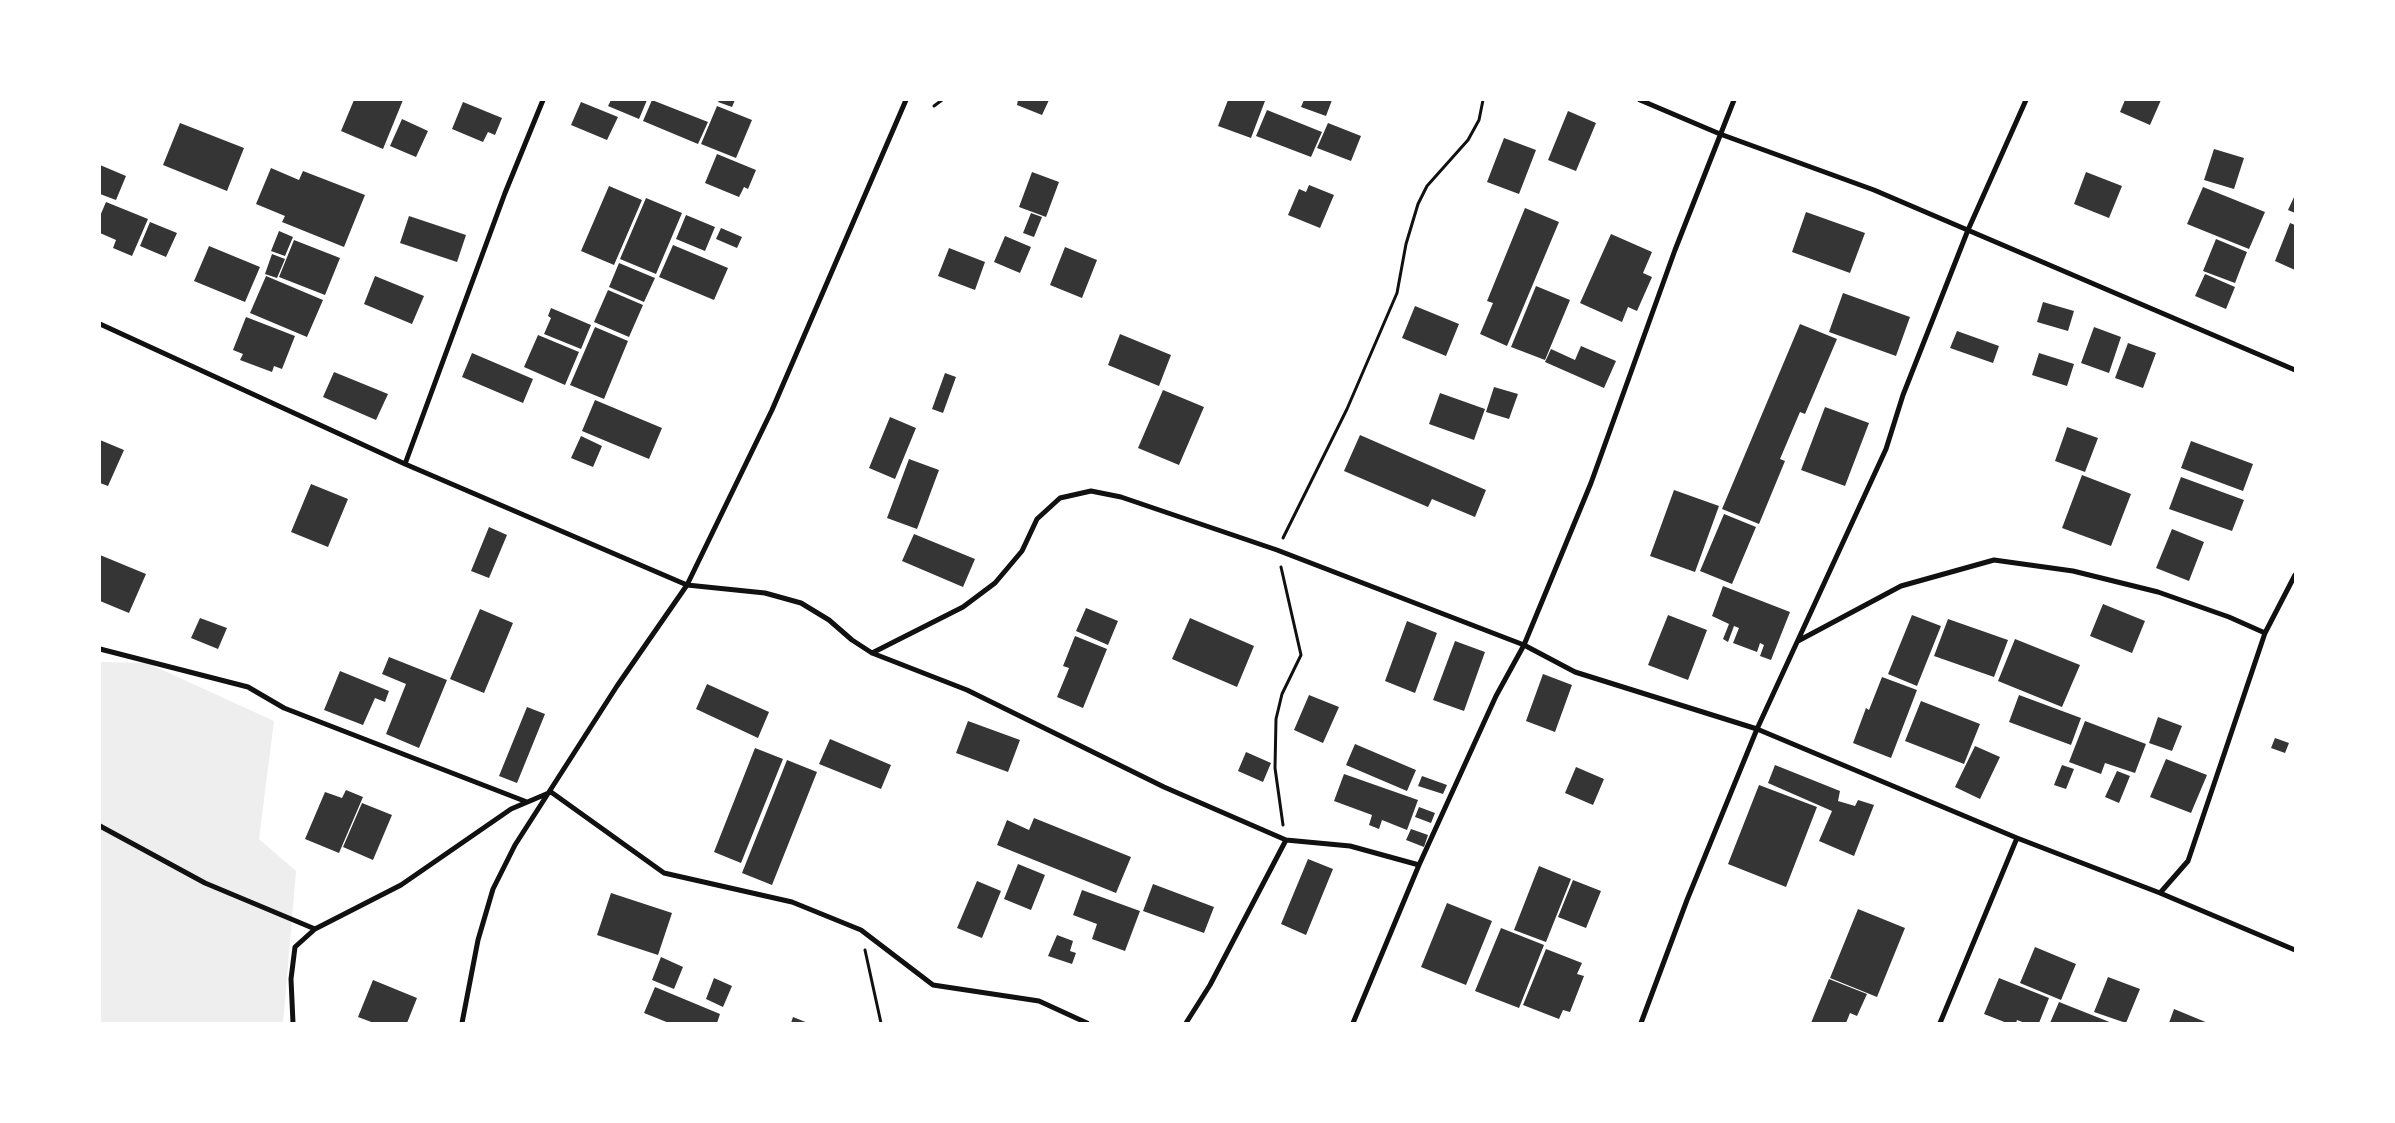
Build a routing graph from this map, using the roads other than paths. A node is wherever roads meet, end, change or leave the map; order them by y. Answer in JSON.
{"nodes":[{"id":1,"x":544,"y":100,"type":"edge"},
{"id":2,"x":906,"y":100,"type":"edge"},
{"id":3,"x":1640,"y":100,"type":"edge"},
{"id":4,"x":1734,"y":100,"type":"edge"},
{"id":5,"x":2026,"y":100,"type":"edge"},
{"id":6,"x":1720,"y":134,"type":"junction"},
{"id":7,"x":1968,"y":230,"type":"junction"},
{"id":8,"x":100,"y":324,"type":"edge"},
{"id":9,"x":2295,"y":370,"type":"edge"},
{"id":10,"x":405,"y":464,"type":"junction"},
{"id":11,"x":2295,"y":575,"type":"edge"},
{"id":12,"x":687,"y":585,"type":"junction"},
{"id":13,"x":2265,"y":634,"type":"junction"},
{"id":14,"x":1798,"y":641,"type":"junction"},
{"id":15,"x":1524,"y":645,"type":"junction"},
{"id":16,"x":100,"y":649,"type":"edge"},
{"id":17,"x":872,"y":653,"type":"junction"},
{"id":18,"x":1757,"y":729,"type":"junction"},
{"id":19,"x":551,"y":792,"type":"junction"},
{"id":20,"x":527,"y":802,"type":"junction"},
{"id":21,"x":100,"y":826,"type":"edge"},
{"id":22,"x":2017,"y":838,"type":"junction"},
{"id":23,"x":1286,"y":840,"type":"junction"},
{"id":24,"x":1419,"y":865,"type":"junction"},
{"id":25,"x":2160,"y":893,"type":"junction"},
{"id":26,"x":315,"y":929,"type":"junction"},
{"id":27,"x":2295,"y":950,"type":"edge"},
{"id":28,"x":293,"y":1023,"type":"edge"},
{"id":29,"x":462,"y":1023,"type":"edge"},
{"id":30,"x":1087,"y":1023,"type":"edge"},
{"id":31,"x":1186,"y":1023,"type":"edge"},
{"id":32,"x":1353,"y":1023,"type":"edge"},
{"id":33,"x":1642,"y":1023,"type":"edge"},
{"id":34,"x":1940,"y":1023,"type":"edge"}],
"edges":[{"from":1,"to":10,"type":"street"},
{"from":2,"to":12,"type":"street"},
{"from":3,"to":6,"type":"street"},
{"from":4,"to":6,"type":"street"},
{"from":5,"to":7,"type":"street"},
{"from":6,"to":7,"type":"street"},
{"from":6,"to":15,"type":"street"},
{"from":7,"to":9,"type":"street"},
{"from":7,"to":14,"type":"street"},
{"from":8,"to":10,"type":"street"},
{"from":10,"to":12,"type":"street"},
{"from":11,"to":13,"type":"street"},
{"from":12,"to":17,"type":"street"},
{"from":12,"to":19,"type":"street"},
{"from":13,"to":14,"type":"street"},
{"from":13,"to":25,"type":"street"},
{"from":14,"to":18,"type":"street"},
{"from":15,"to":17,"type":"street"},
{"from":15,"to":18,"type":"street"},
{"from":15,"to":24,"type":"street"},
{"from":16,"to":20,"type":"street"},
{"from":17,"to":23,"type":"street"},
{"from":18,"to":22,"type":"street"},
{"from":18,"to":33,"type":"street"},
{"from":19,"to":20,"type":"street"},
{"from":19,"to":29,"type":"street"},
{"from":19,"to":30,"type":"street"},
{"from":20,"to":26,"type":"street"},
{"from":21,"to":26,"type":"street"},
{"from":22,"to":25,"type":"street"},
{"from":22,"to":34,"type":"street"},
{"from":23,"to":24,"type":"street"},
{"from":23,"to":31,"type":"street"},
{"from":24,"to":32,"type":"street"},
{"from":25,"to":27,"type":"street"},
{"from":26,"to":28,"type":"street"}]}
